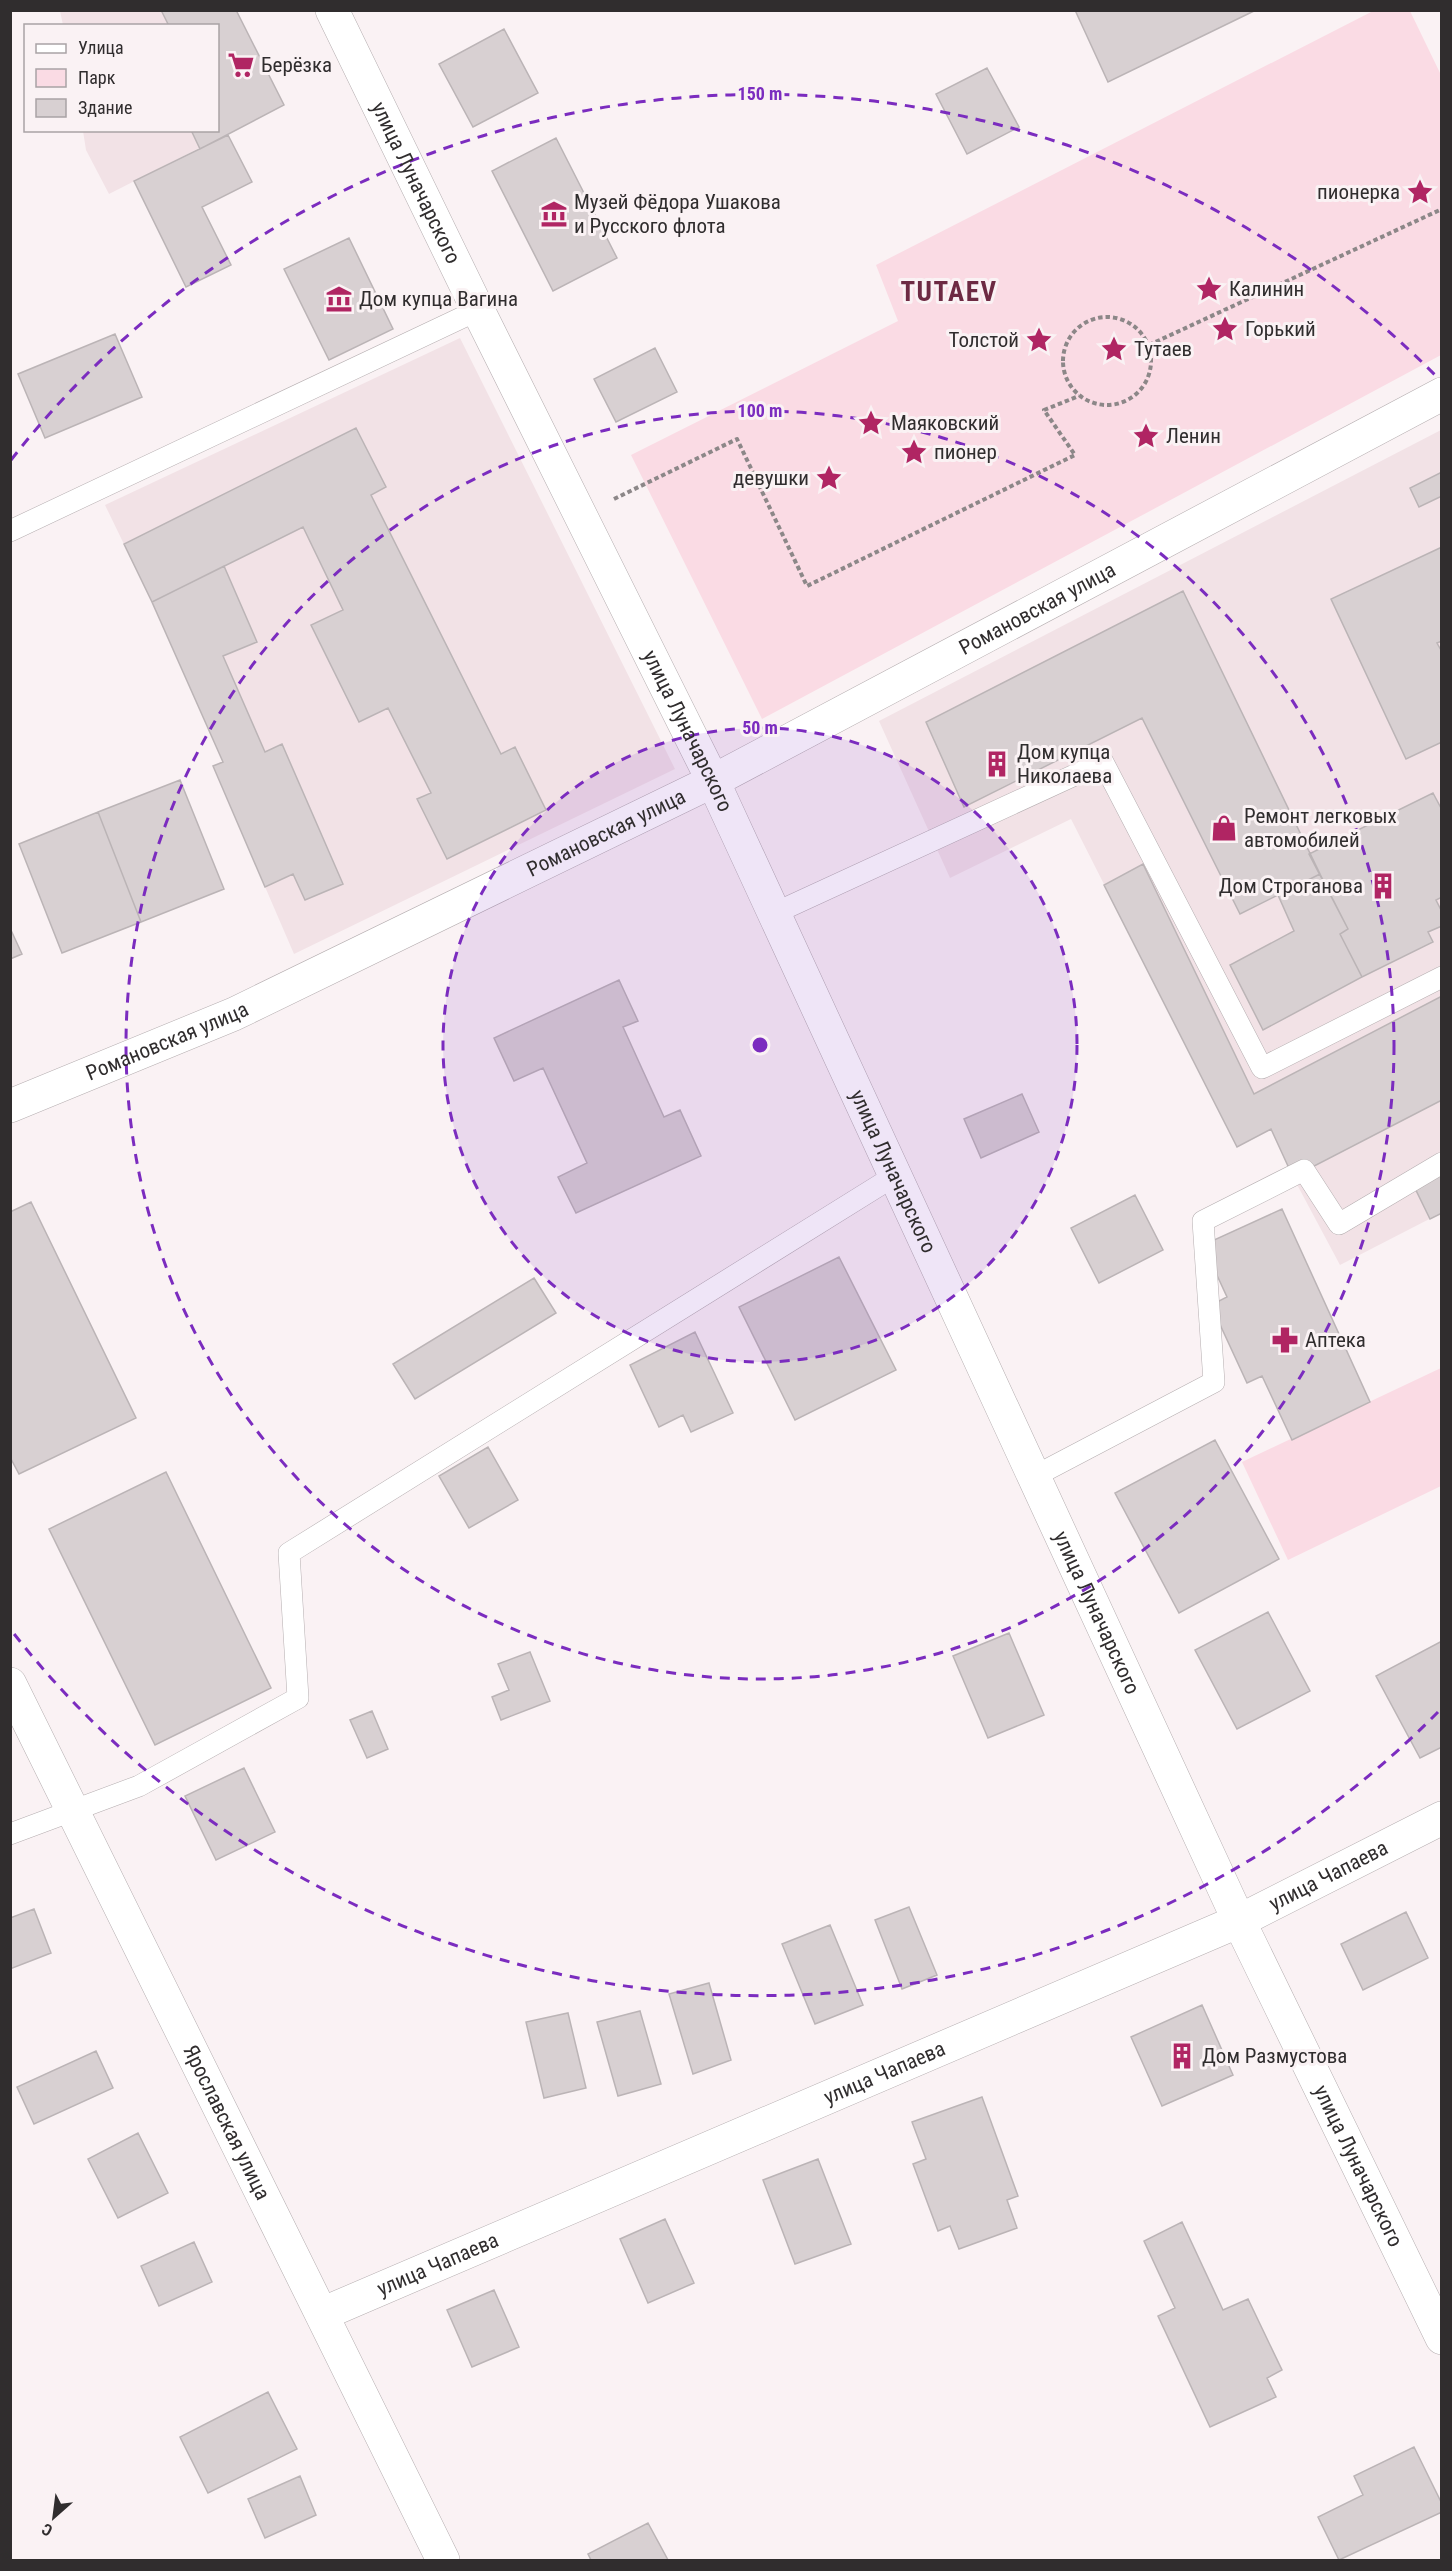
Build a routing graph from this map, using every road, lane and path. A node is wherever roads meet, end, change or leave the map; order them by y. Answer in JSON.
{"nodes":[{"id":1,"x":332,"y":10,"type":"edge"},
{"id":2,"x":1442,"y":209,"type":"edge"},
{"id":3,"x":478,"y":310,"type":"junction"},
{"id":4,"x":1149,"y":345,"type":"junction"},
{"id":5,"x":1442,"y":394,"type":"edge"},
{"id":6,"x":1078,"y":396,"type":"junction"},
{"id":7,"x":580,"y":516,"type":"junction"},
{"id":8,"x":10,"y":531,"type":"edge"},
{"id":9,"x":713,"y":781,"type":"junction"},
{"id":10,"x":775,"y":913,"type":"junction"},
{"id":11,"x":1442,"y":977,"type":"edge"},
{"id":12,"x":10,"y":1106,"type":"edge"},
{"id":13,"x":1442,"y":1163,"type":"edge"},
{"id":14,"x":896,"y":1175,"type":"junction"},
{"id":15,"x":1035,"y":1476,"type":"junction"},
{"id":16,"x":10,"y":1684,"type":"edge"},
{"id":17,"x":74,"y":1812,"type":"junction"},
{"id":18,"x":1442,"y":1818,"type":"edge"},
{"id":19,"x":10,"y":1834,"type":"edge"},
{"id":20,"x":1239,"y":1921,"type":"junction"},
{"id":21,"x":322,"y":2314,"type":"junction"},
{"id":22,"x":1442,"y":2338,"type":"edge"},
{"id":23,"x":443,"y":2560,"type":"edge"}],
"edges":[{"from":1,"to":3,"type":"street","name":"улица Луначарского"},
{"from":2,"to":4,"type":"path"},
{"from":3,"to":7,"type":"street","name":"улица Луначарского"},
{"from":3,"to":8,"type":"lane"},
{"from":4,"to":6,"type":"path"},
{"from":4,"to":6,"type":"path"},
{"from":5,"to":9,"type":"street","name":"Романовская улица"},
{"from":6,"to":7,"type":"path"},
{"from":7,"to":9,"type":"street","name":"улица Луначарского"},
{"from":9,"to":10,"type":"street","name":"улица Луначарского"},
{"from":9,"to":12,"type":"street","name":"Романовская улица"},
{"from":10,"to":11,"type":"lane"},
{"from":10,"to":14,"type":"street","name":"улица Луначарского"},
{"from":13,"to":15,"type":"lane"},
{"from":14,"to":15,"type":"street","name":"улица Луначарского"},
{"from":14,"to":17,"type":"lane"},
{"from":15,"to":20,"type":"street","name":"улица Луначарского"},
{"from":16,"to":17,"type":"street","name":"Ярославская улица"},
{"from":17,"to":19,"type":"lane"},
{"from":17,"to":21,"type":"street","name":"Ярославская улица"},
{"from":18,"to":20,"type":"street","name":"улица Чапаева"},
{"from":20,"to":21,"type":"street","name":"улица Чапаева"},
{"from":20,"to":22,"type":"street","name":"улица Луначарского"},
{"from":21,"to":23,"type":"street","name":"Ярославская улица"}]}
